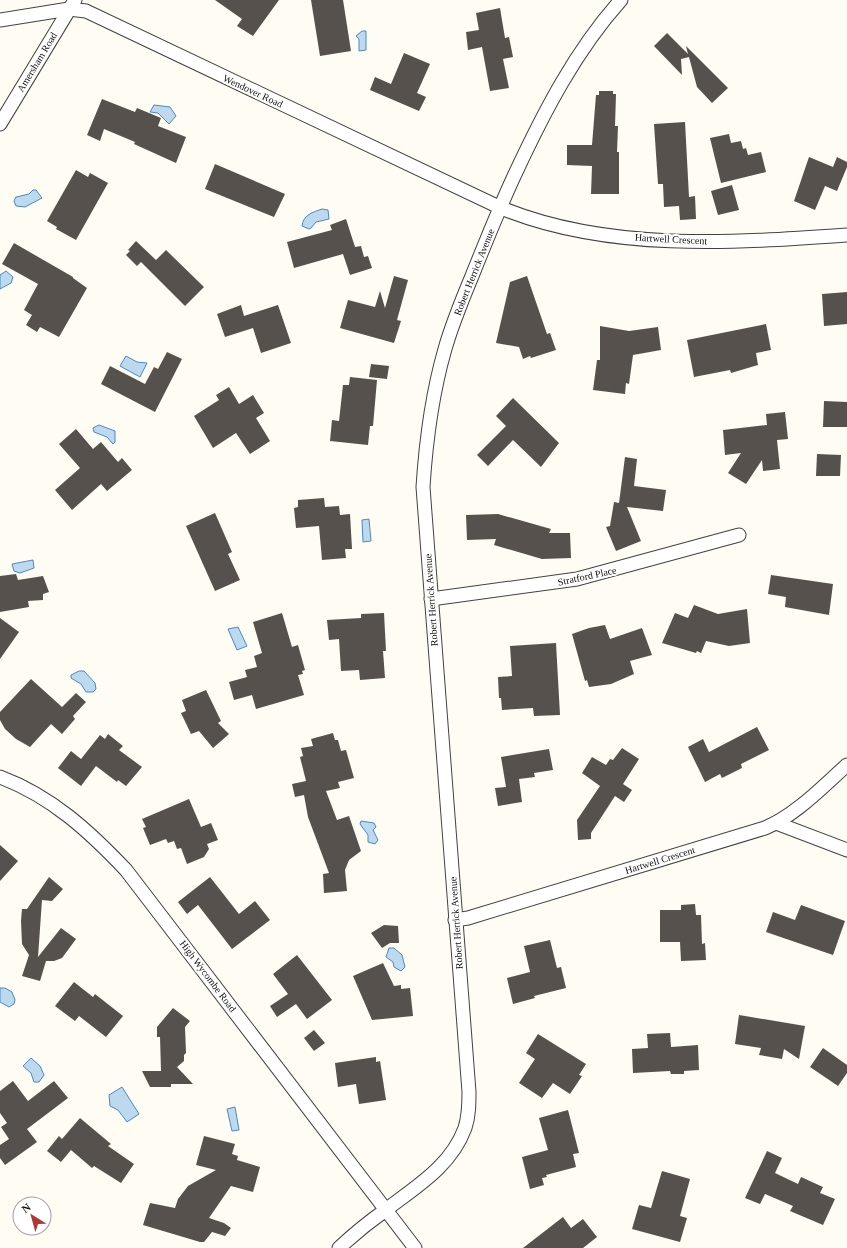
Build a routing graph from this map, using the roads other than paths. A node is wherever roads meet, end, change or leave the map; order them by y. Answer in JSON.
{"nodes":[{"id":1,"x":621,"y":0,"type":"edge"},
{"id":2,"x":72,"y":4,"type":"edge"},
{"id":3,"x":0,"y":20,"type":"edge"},
{"id":4,"x":0,"y":124,"type":"edge"},
{"id":5,"x":499,"y":207,"type":"junction"},
{"id":6,"x":847,"y":236,"type":"edge"},
{"id":7,"x":739,"y":535,"type":"dead end"},
{"id":8,"x":431,"y":599,"type":"junction"},
{"id":9,"x":847,"y":764,"type":"edge"},
{"id":10,"x":0,"y":777,"type":"edge"},
{"id":11,"x":776,"y":823,"type":"junction"},
{"id":12,"x":847,"y":850,"type":"edge"},
{"id":13,"x":455,"y":920,"type":"junction"},
{"id":14,"x":384,"y":1210,"type":"junction"},
{"id":15,"x":339,"y":1248,"type":"edge"},
{"id":16,"x":415,"y":1248,"type":"edge"}],
"edges":[{"from":1,"to":5,"type":"street","name":"Robert Herrick Avenue"},
{"from":2,"to":3,"type":"street","name":"Wendover Road"},
{"from":2,"to":4,"type":"street","name":"Amersham Road"},
{"from":2,"to":5,"type":"street","name":"Wendover Road"},
{"from":5,"to":6,"type":"street","name":"Hartwell Crescent"},
{"from":5,"to":8,"type":"street","name":"Robert Herrick Avenue"},
{"from":7,"to":8,"type":"street","name":"Stratford Place"},
{"from":8,"to":13,"type":"street","name":"Robert Herrick Avenue"},
{"from":9,"to":11,"type":"street","name":"Hartwell Crescent"},
{"from":10,"to":14,"type":"street","name":"High Wycombe Road"},
{"from":11,"to":12,"type":"street"},
{"from":11,"to":13,"type":"street","name":"Hartwell Crescent"},
{"from":13,"to":14,"type":"street","name":"Robert Herrick Avenue"},
{"from":14,"to":15,"type":"street","name":"Robert Herrick Avenue"},
{"from":14,"to":16,"type":"street","name":"High Wycombe Road"}]}
